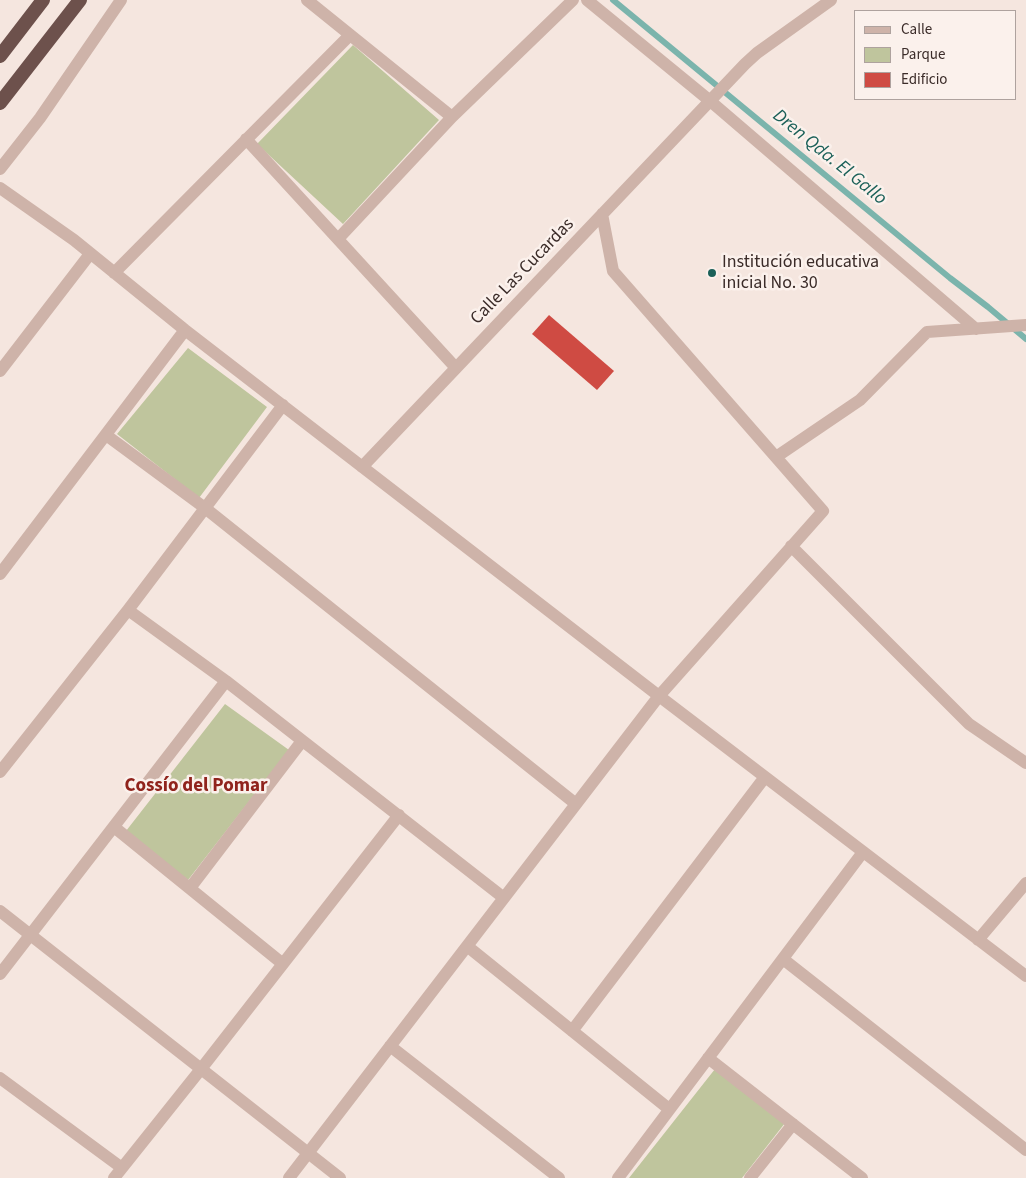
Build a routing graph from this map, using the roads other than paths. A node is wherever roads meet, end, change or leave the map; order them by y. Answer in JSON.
{"nodes":[{"id":1,"x":43,"y":0,"type":"edge"},
{"id":2,"x":80,"y":0,"type":"edge"},
{"id":3,"x":122,"y":0,"type":"edge"},
{"id":4,"x":307,"y":0,"type":"edge"},
{"id":5,"x":573,"y":0,"type":"edge"},
{"id":6,"x":587,"y":0,"type":"edge"},
{"id":7,"x":831,"y":0,"type":"edge"},
{"id":8,"x":350,"y":35,"type":"junction"},
{"id":9,"x":0,"y":56,"type":"edge"},
{"id":10,"x":709,"y":100,"type":"junction"},
{"id":11,"x":0,"y":103,"type":"edge"},
{"id":12,"x":452,"y":117,"type":"junction"},
{"id":13,"x":246,"y":139,"type":"junction"},
{"id":14,"x":0,"y":169,"type":"edge"},
{"id":15,"x":0,"y":188,"type":"edge"},
{"id":16,"x":602,"y":214,"type":"junction"},
{"id":17,"x":338,"y":239,"type":"junction"},
{"id":18,"x":90,"y":254,"type":"junction"},
{"id":19,"x":114,"y":273,"type":"junction"},
{"id":20,"x":1026,"y":325,"type":"edge"},
{"id":21,"x":976,"y":329,"type":"junction"},
{"id":22,"x":185,"y":330,"type":"junction"},
{"id":23,"x":456,"y":368,"type":"junction"},
{"id":24,"x":0,"y":371,"type":"edge"},
{"id":25,"x":282,"y":405,"type":"junction"},
{"id":26,"x":106,"y":435,"type":"junction"},
{"id":27,"x":776,"y":457,"type":"junction"},
{"id":28,"x":362,"y":467,"type":"junction"},
{"id":29,"x":205,"y":508,"type":"junction"},
{"id":30,"x":791,"y":546,"type":"junction"},
{"id":31,"x":0,"y":574,"type":"edge"},
{"id":32,"x":128,"y":610,"type":"junction"},
{"id":33,"x":226,"y":681,"type":"junction"},
{"id":34,"x":659,"y":696,"type":"junction"},
{"id":35,"x":302,"y":740,"type":"junction"},
{"id":36,"x":1026,"y":763,"type":"edge"},
{"id":37,"x":0,"y":772,"type":"edge"},
{"id":38,"x":765,"y":777,"type":"junction"},
{"id":39,"x":576,"y":804,"type":"junction"},
{"id":40,"x":399,"y":815,"type":"junction"},
{"id":41,"x":114,"y":827,"type":"junction"},
{"id":42,"x":863,"y":852,"type":"junction"},
{"id":43,"x":1026,"y":882,"type":"edge"},
{"id":44,"x":190,"y":888,"type":"junction"},
{"id":45,"x":504,"y":898,"type":"junction"},
{"id":46,"x":0,"y":911,"type":"edge"},
{"id":47,"x":30,"y":935,"type":"junction"},
{"id":48,"x":978,"y":940,"type":"junction"},
{"id":49,"x":467,"y":946,"type":"junction"},
{"id":50,"x":783,"y":959,"type":"junction"},
{"id":51,"x":284,"y":964,"type":"junction"},
{"id":52,"x":0,"y":974,"type":"edge"},
{"id":53,"x":1026,"y":976,"type":"edge"},
{"id":54,"x":572,"y":1031,"type":"junction"},
{"id":55,"x":390,"y":1046,"type":"junction"},
{"id":56,"x":708,"y":1058,"type":"junction"},
{"id":57,"x":201,"y":1070,"type":"junction"},
{"id":58,"x":0,"y":1078,"type":"edge"},
{"id":59,"x":669,"y":1109,"type":"junction"},
{"id":60,"x":793,"y":1124,"type":"junction"},
{"id":61,"x":1026,"y":1150,"type":"edge"},
{"id":62,"x":308,"y":1153,"type":"junction"},
{"id":63,"x":118,"y":1173,"type":"edge"},
{"id":64,"x":289,"y":1178,"type":"edge"},
{"id":65,"x":340,"y":1178,"type":"edge"},
{"id":66,"x":559,"y":1178,"type":"edge"},
{"id":67,"x":618,"y":1178,"type":"edge"},
{"id":68,"x":750,"y":1178,"type":"edge"},
{"id":69,"x":862,"y":1178,"type":"edge"}],
"edges":[{"from":1,"to":9,"type":"highway"},
{"from":2,"to":11,"type":"highway"},
{"from":3,"to":14,"type":"street"},
{"from":4,"to":8,"type":"street"},
{"from":5,"to":12,"type":"street"},
{"from":6,"to":10,"type":"street"},
{"from":7,"to":10,"type":"street"},
{"from":8,"to":12,"type":"street"},
{"from":8,"to":13,"type":"street"},
{"from":10,"to":16,"type":"street","name":"Calle Las Cucardas"},
{"from":10,"to":21,"type":"street"},
{"from":12,"to":17,"type":"street"},
{"from":13,"to":17,"type":"street"},
{"from":13,"to":19,"type":"street"},
{"from":15,"to":18,"type":"street"},
{"from":16,"to":23,"type":"street","name":"Calle Las Cucardas"},
{"from":16,"to":27,"type":"street"},
{"from":17,"to":23,"type":"street"},
{"from":18,"to":19,"type":"street"},
{"from":18,"to":24,"type":"street"},
{"from":19,"to":22,"type":"street"},
{"from":20,"to":21,"type":"street"},
{"from":21,"to":27,"type":"street"},
{"from":22,"to":25,"type":"street"},
{"from":22,"to":26,"type":"street"},
{"from":23,"to":28,"type":"street","name":"Calle Las Cucardas"},
{"from":25,"to":28,"type":"street"},
{"from":25,"to":29,"type":"street"},
{"from":26,"to":29,"type":"street"},
{"from":26,"to":31,"type":"street"},
{"from":27,"to":30,"type":"street"},
{"from":28,"to":34,"type":"street"},
{"from":29,"to":32,"type":"street"},
{"from":29,"to":39,"type":"street"},
{"from":30,"to":34,"type":"street"},
{"from":30,"to":36,"type":"street"},
{"from":32,"to":33,"type":"street"},
{"from":32,"to":37,"type":"street"},
{"from":33,"to":35,"type":"street"},
{"from":33,"to":41,"type":"street"},
{"from":34,"to":38,"type":"street"},
{"from":34,"to":39,"type":"street"},
{"from":35,"to":40,"type":"street"},
{"from":35,"to":44,"type":"street"},
{"from":38,"to":42,"type":"street"},
{"from":38,"to":54,"type":"street"},
{"from":39,"to":45,"type":"street"},
{"from":40,"to":45,"type":"street"},
{"from":40,"to":51,"type":"street"},
{"from":41,"to":44,"type":"street"},
{"from":41,"to":47,"type":"street"},
{"from":42,"to":48,"type":"street"},
{"from":42,"to":50,"type":"street"},
{"from":43,"to":48,"type":"street"},
{"from":44,"to":51,"type":"street"},
{"from":45,"to":49,"type":"street"},
{"from":46,"to":47,"type":"street"},
{"from":47,"to":52,"type":"street"},
{"from":47,"to":57,"type":"street"},
{"from":48,"to":53,"type":"street"},
{"from":49,"to":54,"type":"street"},
{"from":49,"to":55,"type":"street"},
{"from":50,"to":56,"type":"street"},
{"from":50,"to":61,"type":"street"},
{"from":51,"to":57,"type":"street"},
{"from":54,"to":59,"type":"street"},
{"from":55,"to":62,"type":"street"},
{"from":55,"to":66,"type":"street"},
{"from":56,"to":59,"type":"street"},
{"from":56,"to":60,"type":"street"},
{"from":57,"to":62,"type":"street"},
{"from":57,"to":63,"type":"street"},
{"from":58,"to":63,"type":"street"},
{"from":59,"to":67,"type":"street"},
{"from":60,"to":68,"type":"street"},
{"from":60,"to":69,"type":"street"},
{"from":62,"to":64,"type":"street"},
{"from":62,"to":65,"type":"street"}]}
